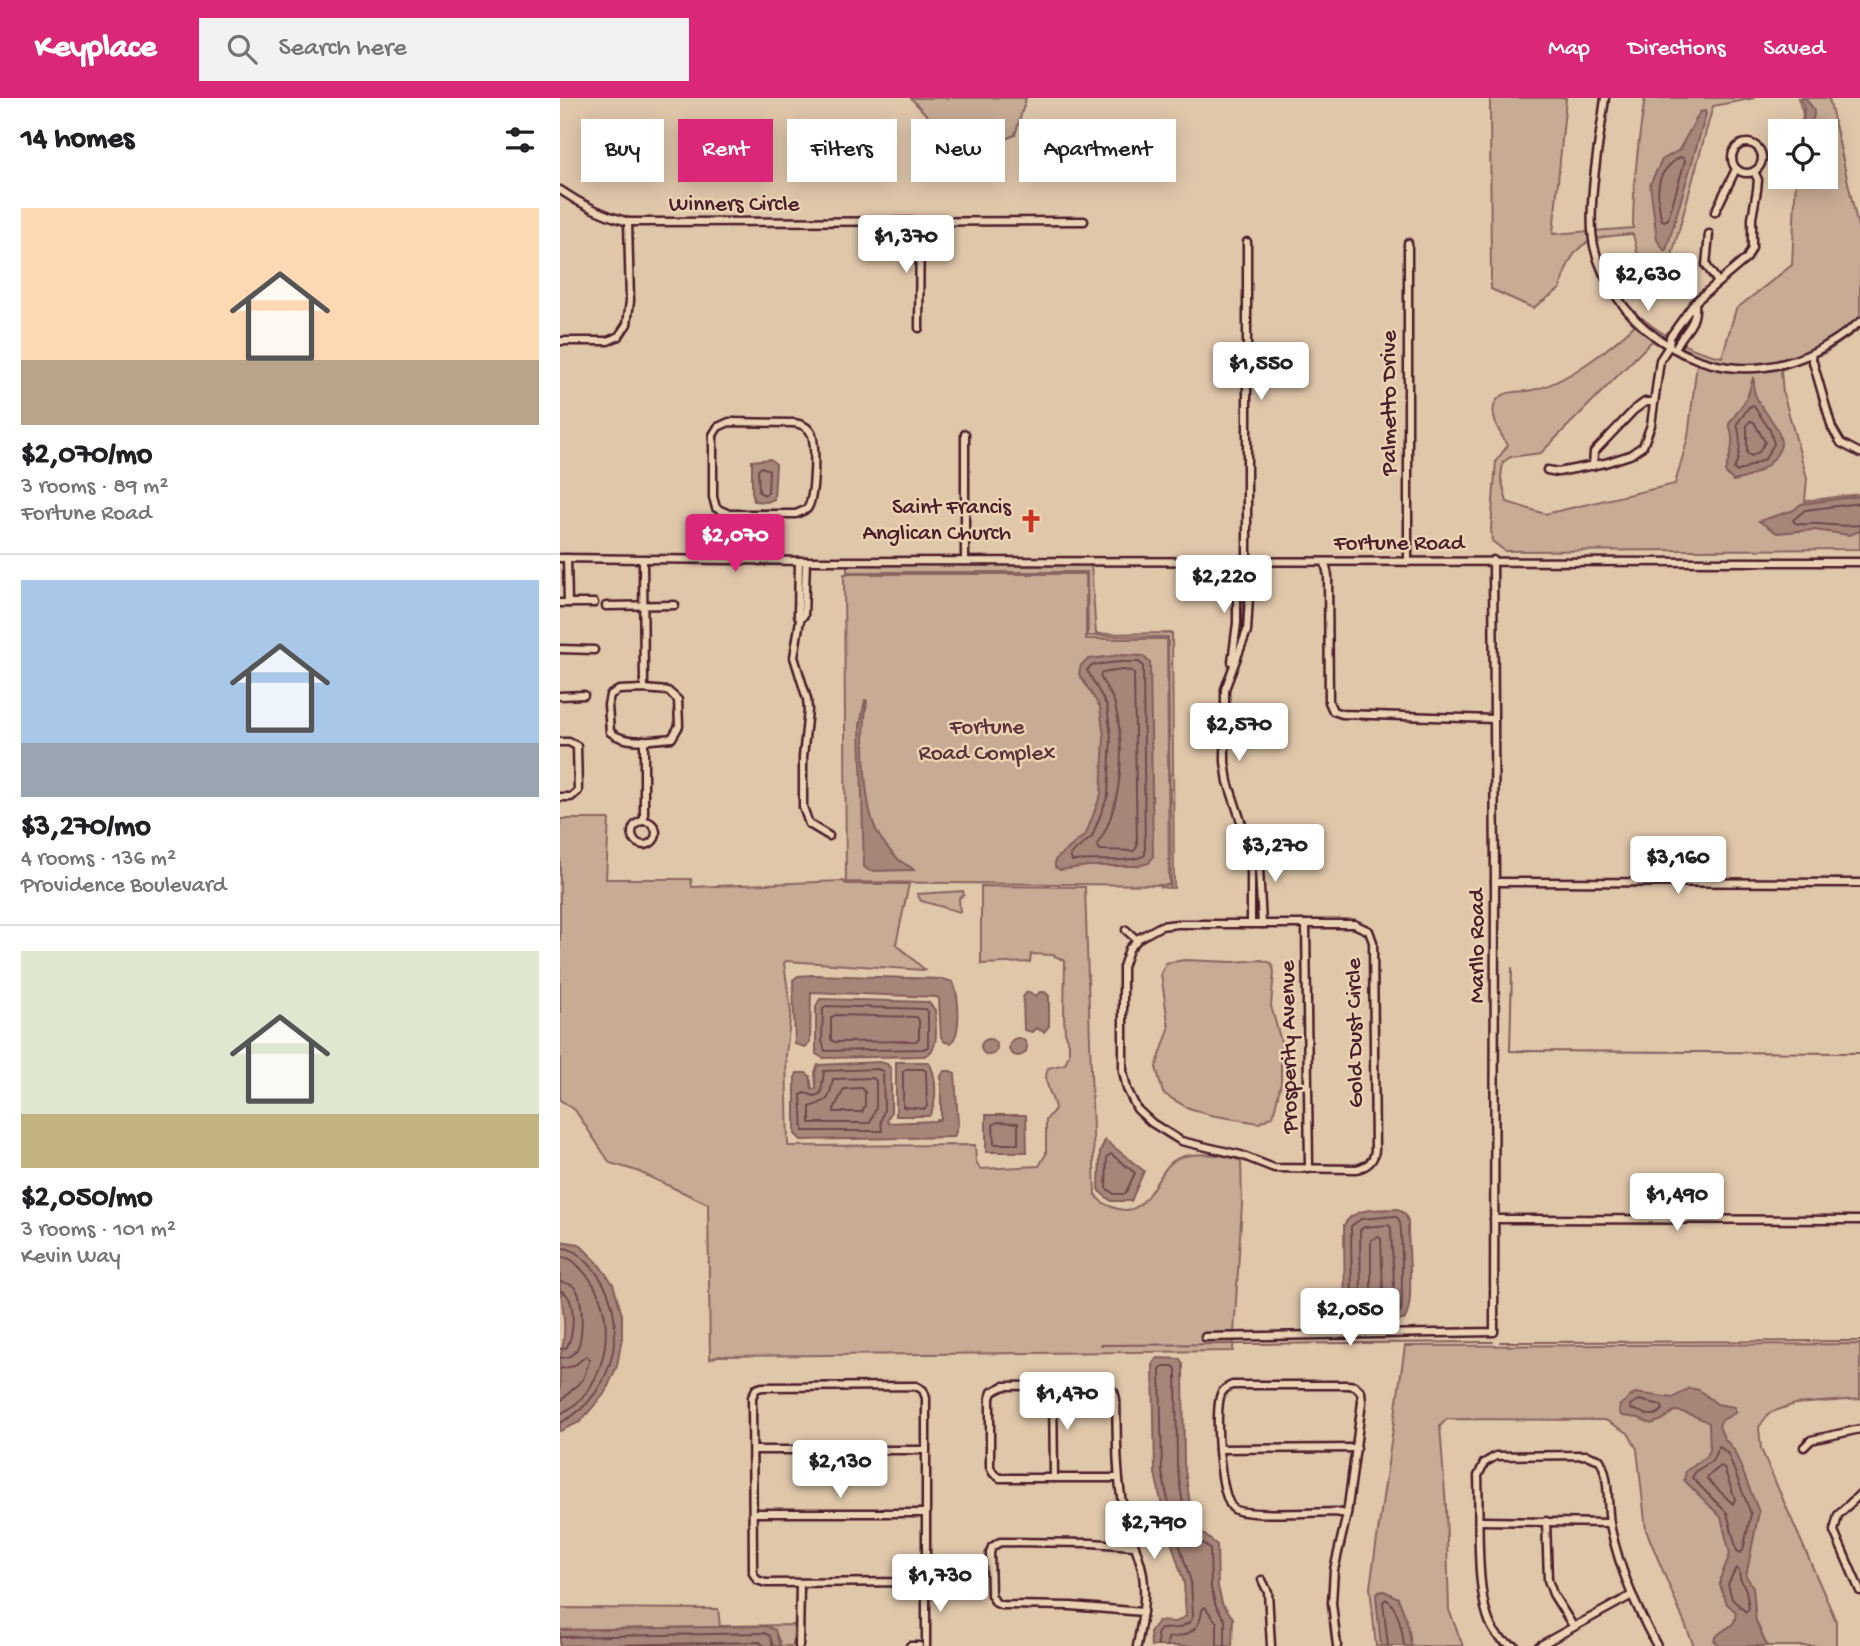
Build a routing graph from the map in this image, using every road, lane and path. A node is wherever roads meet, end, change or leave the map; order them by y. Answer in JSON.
{"nodes":[{"id":1,"x":1605,"y":98,"type":"edge"},
{"id":2,"x":1736,"y":169,"type":"junction"},
{"id":3,"x":1754,"y":171,"type":"junction"},
{"id":4,"x":560,"y":190,"type":"edge"},
{"id":5,"x":1715,"y":212,"type":"dead end"},
{"id":6,"x":1084,"y":220,"type":"dead end"},
{"id":7,"x":628,"y":222,"type":"junction"},
{"id":8,"x":920,"y":222,"type":"junction"},
{"id":9,"x":1709,"y":234,"type":"dead end"},
{"id":10,"x":1247,"y":242,"type":"dead end"},
{"id":11,"x":1408,"y":243,"type":"dead end"},
{"id":12,"x":1718,"y":282,"type":"junction"},
{"id":13,"x":1695,"y":302,"type":"junction"},
{"id":14,"x":1860,"y":322,"type":"edge"},
{"id":15,"x":919,"y":328,"type":"dead end"},
{"id":16,"x":560,"y":341,"type":"edge"},
{"id":17,"x":1672,"y":347,"type":"junction"},
{"id":18,"x":1811,"y":355,"type":"junction"},
{"id":19,"x":1654,"y":402,"type":"junction"},
{"id":20,"x":965,"y":434,"type":"dead end"},
{"id":21,"x":1860,"y":453,"type":"edge"},
{"id":22,"x":1592,"y":466,"type":"junction"},
{"id":23,"x":1547,"y":470,"type":"dead end"},
{"id":24,"x":763,"y":514,"type":"junction"},
{"id":25,"x":564,"y":558,"type":"edge"},
{"id":26,"x":642,"y":560,"type":"junction"},
{"id":27,"x":1493,"y":560,"type":"junction"},
{"id":28,"x":763,"y":561,"type":"junction"},
{"id":29,"x":802,"y":561,"type":"junction"},
{"id":30,"x":965,"y":561,"type":"junction"},
{"id":31,"x":1237,"y":562,"type":"junction"},
{"id":32,"x":1249,"y":562,"type":"junction"},
{"id":33,"x":1325,"y":562,"type":"junction"},
{"id":34,"x":1408,"y":562,"type":"junction"},
{"id":35,"x":1860,"y":562,"type":"edge"},
{"id":36,"x":564,"y":603,"type":"edge"},
{"id":37,"x":594,"y":603,"type":"dead end"},
{"id":38,"x":643,"y":605,"type":"junction"},
{"id":39,"x":675,"y":605,"type":"dead end"},
{"id":40,"x":606,"y":606,"type":"dead end"},
{"id":41,"x":1237,"y":612,"type":"junction"},
{"id":42,"x":1249,"y":613,"type":"junction"},
{"id":43,"x":560,"y":649,"type":"edge"},
{"id":44,"x":594,"y":650,"type":"dead end"},
{"id":45,"x":1230,"y":671,"type":"junction"},
{"id":46,"x":644,"y":689,"type":"junction"},
{"id":47,"x":584,"y":695,"type":"dead end"},
{"id":48,"x":560,"y":696,"type":"edge"},
{"id":49,"x":1494,"y":719,"type":"junction"},
{"id":50,"x":644,"y":740,"type":"junction"},
{"id":51,"x":560,"y":742,"type":"edge"},
{"id":52,"x":560,"y":797,"type":"edge"},
{"id":53,"x":643,"y":821,"type":"junction"},
{"id":54,"x":828,"y":836,"type":"dead end"},
{"id":55,"x":1251,"y":852,"type":"junction"},
{"id":56,"x":1496,"y":881,"type":"junction"},
{"id":57,"x":1860,"y":883,"type":"edge"},
{"id":58,"x":1251,"y":924,"type":"junction"},
{"id":59,"x":1262,"y":924,"type":"junction"},
{"id":60,"x":1306,"y":924,"type":"junction"},
{"id":61,"x":1126,"y":930,"type":"dead end"},
{"id":62,"x":1137,"y":940,"type":"junction"},
{"id":63,"x":1309,"y":1169,"type":"junction"},
{"id":64,"x":1494,"y":1219,"type":"junction"},
{"id":65,"x":1860,"y":1220,"type":"edge"},
{"id":66,"x":1205,"y":1337,"type":"dead end"},
{"id":67,"x":1053,"y":1385,"type":"junction"},
{"id":68,"x":1860,"y":1429,"type":"edge"},
{"id":69,"x":1804,"y":1447,"type":"dead end"},
{"id":70,"x":1357,"y":1448,"type":"junction"},
{"id":71,"x":1219,"y":1449,"type":"junction"},
{"id":72,"x":754,"y":1450,"type":"junction"},
{"id":73,"x":925,"y":1450,"type":"junction"},
{"id":74,"x":1054,"y":1478,"type":"junction"},
{"id":75,"x":1118,"y":1478,"type":"junction"},
{"id":76,"x":1860,"y":1494,"type":"edge"},
{"id":77,"x":754,"y":1513,"type":"junction"},
{"id":78,"x":925,"y":1513,"type":"junction"},
{"id":79,"x":1347,"y":1514,"type":"junction"},
{"id":80,"x":1480,"y":1521,"type":"junction"},
{"id":81,"x":1546,"y":1521,"type":"junction"},
{"id":82,"x":1610,"y":1523,"type":"junction"},
{"id":83,"x":1135,"y":1546,"type":"junction"},
{"id":84,"x":1857,"y":1575,"type":"edge"},
{"id":85,"x":1262,"y":1580,"type":"dead end"},
{"id":86,"x":926,"y":1582,"type":"junction"},
{"id":87,"x":800,"y":1583,"type":"junction"},
{"id":88,"x":1860,"y":1591,"type":"edge"},
{"id":89,"x":1632,"y":1595,"type":"junction"},
{"id":90,"x":1143,"y":1612,"type":"junction"},
{"id":91,"x":1573,"y":1626,"type":"junction"},
{"id":92,"x":799,"y":1646,"type":"edge"},
{"id":93,"x":910,"y":1646,"type":"edge"},
{"id":94,"x":919,"y":1646,"type":"edge"},
{"id":95,"x":926,"y":1646,"type":"edge"},
{"id":96,"x":1137,"y":1646,"type":"edge"},
{"id":97,"x":1271,"y":1646,"type":"edge"},
{"id":98,"x":1338,"y":1646,"type":"edge"},
{"id":99,"x":1515,"y":1646,"type":"edge"},
{"id":100,"x":1538,"y":1646,"type":"edge"},
{"id":101,"x":1657,"y":1646,"type":"edge"}],
"edges":[{"from":1,"to":17,"type":"street"},
{"from":2,"to":3,"type":"street"},
{"from":2,"to":3,"type":"street"},
{"from":2,"to":5,"type":"street"},
{"from":3,"to":12,"type":"street"},
{"from":4,"to":7,"type":"street","name":"Winners Circle"},
{"from":6,"to":8,"type":"street","name":"Winners Circle"},
{"from":7,"to":8,"type":"street","name":"Winners Circle"},
{"from":7,"to":16,"type":"street"},
{"from":8,"to":15,"type":"street"},
{"from":9,"to":12,"type":"street"},
{"from":10,"to":32,"type":"street"},
{"from":11,"to":34,"type":"street","name":"Palmetto Drive"},
{"from":12,"to":13,"type":"street"},
{"from":13,"to":17,"type":"street"},
{"from":13,"to":17,"type":"street"},
{"from":14,"to":18,"type":"street"},
{"from":17,"to":18,"type":"street"},
{"from":17,"to":19,"type":"street"},
{"from":18,"to":21,"type":"street"},
{"from":19,"to":22,"type":"street"},
{"from":19,"to":22,"type":"street"},
{"from":20,"to":30,"type":"street"},
{"from":22,"to":23,"type":"street"},
{"from":24,"to":24,"type":"street"},
{"from":24,"to":28,"type":"street"},
{"from":25,"to":26,"type":"street","name":"Fortune Road"},
{"from":25,"to":36,"type":"street"},
{"from":26,"to":28,"type":"street","name":"Fortune Road"},
{"from":26,"to":38,"type":"street"},
{"from":27,"to":34,"type":"street","name":"Fortune Road"},
{"from":27,"to":35,"type":"street","name":"Fortune Road"},
{"from":27,"to":49,"type":"street","name":"Marllo Road"},
{"from":28,"to":29,"type":"street","name":"Fortune Road"},
{"from":29,"to":30,"type":"street","name":"Fortune Road"},
{"from":29,"to":54,"type":"street"},
{"from":30,"to":31,"type":"street","name":"Fortune Road"},
{"from":31,"to":32,"type":"street","name":"Fortune Road"},
{"from":31,"to":41,"type":"street"},
{"from":32,"to":33,"type":"street","name":"Fortune Road"},
{"from":32,"to":42,"type":"street"},
{"from":33,"to":34,"type":"street","name":"Fortune Road"},
{"from":33,"to":49,"type":"street"},
{"from":36,"to":37,"type":"street"},
{"from":38,"to":39,"type":"street"},
{"from":38,"to":40,"type":"street"},
{"from":38,"to":46,"type":"street"},
{"from":41,"to":42,"type":"street"},
{"from":41,"to":45,"type":"street"},
{"from":42,"to":45,"type":"street"},
{"from":43,"to":44,"type":"street"},
{"from":45,"to":55,"type":"street"},
{"from":46,"to":50,"type":"street"},
{"from":46,"to":50,"type":"street"},
{"from":47,"to":48,"type":"street"},
{"from":49,"to":56,"type":"street","name":"Marllo Road"},
{"from":50,"to":53,"type":"street"},
{"from":51,"to":52,"type":"street"},
{"from":53,"to":53,"type":"street"},
{"from":55,"to":58,"type":"street"},
{"from":55,"to":59,"type":"street"},
{"from":56,"to":57,"type":"street"},
{"from":56,"to":64,"type":"street","name":"Marllo Road"},
{"from":58,"to":59,"type":"street","name":"Gold Dust Circle"},
{"from":58,"to":62,"type":"street","name":"Gold Dust Circle"},
{"from":59,"to":60,"type":"street","name":"Gold Dust Circle"},
{"from":60,"to":63,"type":"street","name":"Prosperity Avenue"},
{"from":60,"to":63,"type":"street","name":"Gold Dust Circle"},
{"from":61,"to":62,"type":"street"},
{"from":62,"to":63,"type":"street","name":"Gold Dust Circle"},
{"from":64,"to":65,"type":"street"},
{"from":64,"to":66,"type":"street","name":"Marllo Road"},
{"from":67,"to":74,"type":"street"},
{"from":67,"to":74,"type":"street"},
{"from":67,"to":75,"type":"street"},
{"from":68,"to":69,"type":"street"},
{"from":70,"to":71,"type":"street"},
{"from":70,"to":71,"type":"street"},
{"from":70,"to":79,"type":"street"},
{"from":71,"to":79,"type":"street"},
{"from":72,"to":73,"type":"street"},
{"from":72,"to":73,"type":"street"},
{"from":72,"to":77,"type":"street"},
{"from":73,"to":78,"type":"street"},
{"from":74,"to":75,"type":"street"},
{"from":75,"to":83,"type":"street"},
{"from":76,"to":84,"type":"street"},
{"from":77,"to":78,"type":"street"},
{"from":77,"to":87,"type":"street"},
{"from":78,"to":86,"type":"street"},
{"from":79,"to":98,"type":"street"},
{"from":80,"to":81,"type":"street"},
{"from":80,"to":82,"type":"street"},
{"from":80,"to":99,"type":"street"},
{"from":81,"to":82,"type":"street"},
{"from":81,"to":91,"type":"street"},
{"from":82,"to":89,"type":"street"},
{"from":83,"to":90,"type":"street"},
{"from":83,"to":90,"type":"street"},
{"from":84,"to":88,"type":"street"},
{"from":85,"to":97,"type":"street"},
{"from":86,"to":87,"type":"street"},
{"from":86,"to":95,"type":"street"},
{"from":87,"to":92,"type":"street"},
{"from":89,"to":91,"type":"street"},
{"from":89,"to":101,"type":"street"},
{"from":90,"to":96,"type":"street"},
{"from":91,"to":100,"type":"street"},
{"from":93,"to":94,"type":"street"}]}
